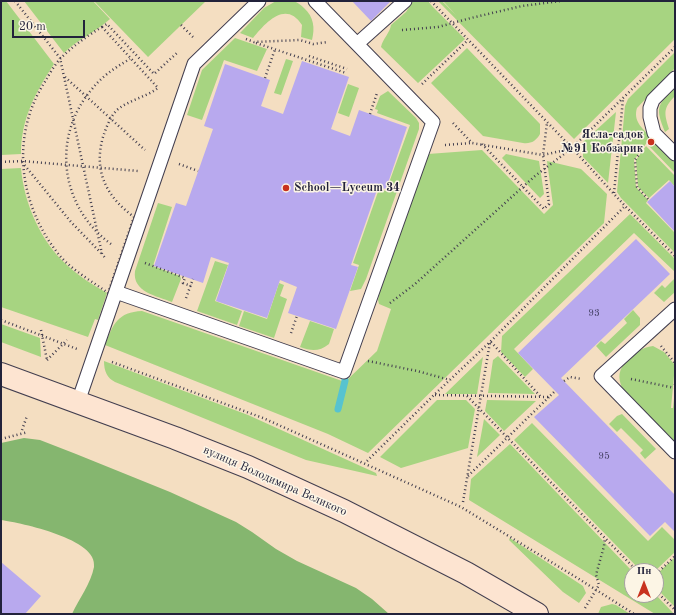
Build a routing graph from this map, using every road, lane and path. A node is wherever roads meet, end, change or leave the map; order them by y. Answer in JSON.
{"nodes":[{"id":1,"x":15,"y":1,"type":"edge"},
{"id":2,"x":259,"y":1,"type":"edge"},
{"id":3,"x":315,"y":1,"type":"edge"},
{"id":4,"x":405,"y":1,"type":"edge"},
{"id":5,"x":431,"y":1,"type":"edge"},
{"id":6,"x":560,"y":1,"type":"edge"},
{"id":7,"x":452,"y":23,"type":"junction"},
{"id":8,"x":181,"y":25,"type":"dead end"},
{"id":9,"x":102,"y":28,"type":"junction"},
{"id":10,"x":228,"y":31,"type":"junction"},
{"id":11,"x":198,"y":32,"type":"dead end"},
{"id":12,"x":367,"y":35,"type":"junction"},
{"id":13,"x":193,"y":37,"type":"junction"},
{"id":14,"x":468,"y":40,"type":"junction"},
{"id":15,"x":354,"y":41,"type":"junction"},
{"id":16,"x":187,"y":42,"type":"dead end"},
{"id":17,"x":254,"y":42,"type":"junction"},
{"id":18,"x":675,"y":47,"type":"edge"},
{"id":19,"x":182,"y":48,"type":"dead end"},
{"id":20,"x":275,"y":49,"type":"junction"},
{"id":21,"x":309,"y":56,"type":"dead end"},
{"id":22,"x":60,"y":58,"type":"junction"},
{"id":23,"x":130,"y":59,"type":"junction"},
{"id":24,"x":347,"y":68,"type":"dead end"},
{"id":25,"x":346,"y":73,"type":"dead end"},
{"id":26,"x":64,"y":76,"type":"junction"},
{"id":27,"x":265,"y":78,"type":"dead end"},
{"id":28,"x":675,"y":78,"type":"edge"},
{"id":29,"x":379,"y":87,"type":"dead end"},
{"id":30,"x":418,"y":88,"type":"dead end"},
{"id":31,"x":86,"y":96,"type":"junction"},
{"id":32,"x":623,"y":99,"type":"junction"},
{"id":33,"x":370,"y":114,"type":"dead end"},
{"id":34,"x":111,"y":119,"type":"junction"},
{"id":35,"x":74,"y":120,"type":"junction"},
{"id":36,"x":450,"y":121,"type":"dead end"},
{"id":37,"x":547,"y":122,"type":"junction"},
{"id":38,"x":472,"y":143,"type":"junction"},
{"id":39,"x":482,"y":144,"type":"junction"},
{"id":40,"x":646,"y":144,"type":"dead end"},
{"id":41,"x":424,"y":147,"type":"junction"},
{"id":42,"x":572,"y":148,"type":"junction"},
{"id":43,"x":675,"y":154,"type":"edge"},
{"id":44,"x":542,"y":155,"type":"junction"},
{"id":45,"x":22,"y":161,"type":"junction"},
{"id":46,"x":1,"y":162,"type":"edge"},
{"id":47,"x":67,"y":165,"type":"junction"},
{"id":48,"x":84,"y":166,"type":"junction"},
{"id":49,"x":163,"y":166,"type":"junction"},
{"id":50,"x":100,"y":168,"type":"junction"},
{"id":51,"x":544,"y":169,"type":"junction"},
{"id":52,"x":198,"y":171,"type":"dead end"},
{"id":53,"x":523,"y":186,"type":"junction"},
{"id":54,"x":614,"y":194,"type":"junction"},
{"id":55,"x":649,"y":200,"type":"dead end"},
{"id":56,"x":625,"y":206,"type":"junction"},
{"id":57,"x":98,"y":232,"type":"junction"},
{"id":58,"x":113,"y":245,"type":"dead end"},
{"id":59,"x":123,"y":250,"type":"junction"},
{"id":60,"x":102,"y":254,"type":"junction"},
{"id":61,"x":675,"y":256,"type":"edge"},
{"id":62,"x":107,"y":260,"type":"dead end"},
{"id":63,"x":111,"y":265,"type":"dead end"},
{"id":64,"x":116,"y":270,"type":"junction"},
{"id":65,"x":193,"y":279,"type":"dead end"},
{"id":66,"x":191,"y":286,"type":"junction"},
{"id":67,"x":116,"y":292,"type":"junction"},
{"id":68,"x":186,"y":300,"type":"dead end"},
{"id":69,"x":675,"y":310,"type":"edge"},
{"id":70,"x":297,"y":316,"type":"dead end"},
{"id":71,"x":1,"y":320,"type":"edge"},
{"id":72,"x":361,"y":325,"type":"junction"},
{"id":73,"x":41,"y":330,"type":"dead end"},
{"id":74,"x":42,"y":335,"type":"junction"},
{"id":75,"x":289,"y":338,"type":"dead end"},
{"id":76,"x":67,"y":340,"type":"dead end"},
{"id":77,"x":490,"y":342,"type":"junction"},
{"id":78,"x":63,"y":344,"type":"junction"},
{"id":79,"x":95,"y":355,"type":"junction"},
{"id":80,"x":349,"y":357,"type":"junction"},
{"id":81,"x":1,"y":374,"type":"edge"},
{"id":82,"x":601,"y":376,"type":"junction"},
{"id":83,"x":450,"y":380,"type":"junction"},
{"id":84,"x":675,"y":381,"type":"edge"},
{"id":85,"x":675,"y":388,"type":"edge"},
{"id":86,"x":555,"y":391,"type":"dead end"},
{"id":87,"x":434,"y":395,"type":"junction"},
{"id":88,"x":467,"y":396,"type":"junction"},
{"id":89,"x":481,"y":396,"type":"junction"},
{"id":90,"x":541,"y":397,"type":"junction"},
{"id":91,"x":549,"y":397,"type":"junction"},
{"id":92,"x":78,"y":402,"type":"junction"},
{"id":93,"x":479,"y":410,"type":"junction"},
{"id":94,"x":27,"y":416,"type":"dead end"},
{"id":95,"x":22,"y":430,"type":"dead end"},
{"id":96,"x":28,"y":432,"type":"dead end"},
{"id":97,"x":507,"y":438,"type":"junction"},
{"id":98,"x":1,"y":439,"type":"edge"},
{"id":99,"x":675,"y":452,"type":"edge"},
{"id":100,"x":367,"y":461,"type":"dead end"},
{"id":101,"x":468,"y":477,"type":"junction"},
{"id":102,"x":463,"y":502,"type":"dead end"},
{"id":103,"x":605,"y":538,"type":"junction"},
{"id":104,"x":675,"y":556,"type":"edge"},
{"id":105,"x":629,"y":563,"type":"edge"},
{"id":106,"x":664,"y":566,"type":"edge"},
{"id":107,"x":596,"y":590,"type":"junction"},
{"id":108,"x":664,"y":599,"type":"edge"},
{"id":109,"x":585,"y":608,"type":"dead end"},
{"id":110,"x":675,"y":610,"type":"edge"},
{"id":111,"x":536,"y":614,"type":"edge"},
{"id":112,"x":634,"y":614,"type":"edge"}],
"edges":[{"from":1,"to":22,"type":"path"},
{"from":2,"to":10,"type":"lane"},
{"from":3,"to":15,"type":"lane"},
{"from":4,"to":12,"type":"lane"},
{"from":5,"to":7,"type":"path"},
{"from":6,"to":7,"type":"path"},
{"from":7,"to":12,"type":"path"},
{"from":7,"to":14,"type":"path"},
{"from":8,"to":13,"type":"path"},
{"from":9,"to":19,"type":"path"},
{"from":9,"to":22,"type":"path"},
{"from":9,"to":23,"type":"path"},
{"from":10,"to":17,"type":"path"},
{"from":10,"to":49,"type":"lane"},
{"from":11,"to":13,"type":"path"},
{"from":12,"to":15,"type":"lane"},
{"from":13,"to":16,"type":"path"},
{"from":14,"to":30,"type":"path"},
{"from":14,"to":37,"type":"path"},
{"from":15,"to":17,"type":"path"},
{"from":15,"to":41,"type":"lane"},
{"from":17,"to":20,"type":"path"},
{"from":18,"to":32,"type":"path"},
{"from":20,"to":25,"type":"path"},
{"from":20,"to":27,"type":"path"},
{"from":21,"to":24,"type":"path"},
{"from":22,"to":26,"type":"path"},
{"from":22,"to":45,"type":"path"},
{"from":23,"to":31,"type":"path"},
{"from":23,"to":34,"type":"path"},
{"from":26,"to":31,"type":"path"},
{"from":26,"to":35,"type":"path"},
{"from":28,"to":43,"type":"lane"},
{"from":29,"to":33,"type":"path"},
{"from":31,"to":34,"type":"path"},
{"from":31,"to":35,"type":"path"},
{"from":32,"to":42,"type":"path"},
{"from":32,"to":54,"type":"path"},
{"from":34,"to":49,"type":"path"},
{"from":34,"to":50,"type":"path"},
{"from":35,"to":47,"type":"path"},
{"from":35,"to":48,"type":"path"},
{"from":36,"to":38,"type":"path"},
{"from":37,"to":42,"type":"path"},
{"from":37,"to":44,"type":"path"},
{"from":38,"to":39,"type":"path"},
{"from":38,"to":41,"type":"path"},
{"from":39,"to":44,"type":"path"},
{"from":39,"to":53,"type":"path"},
{"from":40,"to":55,"type":"path"},
{"from":41,"to":72,"type":"lane"},
{"from":42,"to":44,"type":"path"},
{"from":42,"to":51,"type":"path"},
{"from":42,"to":54,"type":"path"},
{"from":44,"to":51,"type":"path"},
{"from":45,"to":46,"type":"path"},
{"from":45,"to":47,"type":"path"},
{"from":45,"to":60,"type":"path"},
{"from":45,"to":64,"type":"path"},
{"from":47,"to":48,"type":"path"},
{"from":47,"to":57,"type":"path"},
{"from":48,"to":50,"type":"path"},
{"from":48,"to":57,"type":"path"},
{"from":49,"to":50,"type":"path"},
{"from":49,"to":52,"type":"path"},
{"from":49,"to":59,"type":"lane"},
{"from":50,"to":59,"type":"path"},
{"from":51,"to":53,"type":"path"},
{"from":51,"to":53,"type":"path"},
{"from":53,"to":72,"type":"path"},
{"from":54,"to":56,"type":"path"},
{"from":56,"to":61,"type":"path"},
{"from":56,"to":77,"type":"path"},
{"from":57,"to":58,"type":"path"},
{"from":57,"to":60,"type":"path"},
{"from":59,"to":64,"type":"path"},
{"from":59,"to":66,"type":"path"},
{"from":59,"to":67,"type":"lane"},
{"from":60,"to":62,"type":"path"},
{"from":63,"to":64,"type":"path"},
{"from":65,"to":66,"type":"path"},
{"from":66,"to":68,"type":"path"},
{"from":67,"to":79,"type":"lane"},
{"from":67,"to":80,"type":"lane"},
{"from":69,"to":82,"type":"lane"},
{"from":70,"to":75,"type":"path"},
{"from":71,"to":74,"type":"path"},
{"from":72,"to":80,"type":"lane"},
{"from":73,"to":74,"type":"path"},
{"from":74,"to":78,"type":"path"},
{"from":74,"to":78,"type":"path"},
{"from":76,"to":78,"type":"path"},
{"from":77,"to":83,"type":"path"},
{"from":77,"to":89,"type":"path"},
{"from":77,"to":90,"type":"path"},
{"from":78,"to":79,"type":"path"},
{"from":79,"to":92,"type":"lane"},
{"from":79,"to":107,"type":"path"},
{"from":80,"to":83,"type":"path"},
{"from":81,"to":92,"type":"main road","name":"вулиця Володимира Великого"},
{"from":82,"to":85,"type":"path"},
{"from":82,"to":99,"type":"lane"},
{"from":83,"to":87,"type":"path"},
{"from":84,"to":85,"type":"path"},
{"from":86,"to":91,"type":"path"},
{"from":87,"to":88,"type":"path"},
{"from":87,"to":100,"type":"path"},
{"from":88,"to":89,"type":"path"},
{"from":88,"to":93,"type":"path"},
{"from":89,"to":90,"type":"path"},
{"from":89,"to":93,"type":"path"},
{"from":90,"to":91,"type":"path"},
{"from":91,"to":97,"type":"path"},
{"from":92,"to":111,"type":"main road","name":"вулиця Володимира Великого"},
{"from":93,"to":97,"type":"path"},
{"from":93,"to":101,"type":"path"},
{"from":94,"to":95,"type":"path"},
{"from":96,"to":98,"type":"path"},
{"from":97,"to":101,"type":"path"},
{"from":97,"to":103,"type":"path"},
{"from":101,"to":102,"type":"path"},
{"from":103,"to":105,"type":"path"},
{"from":103,"to":107,"type":"path"},
{"from":104,"to":106,"type":"path"},
{"from":107,"to":109,"type":"path"},
{"from":107,"to":112,"type":"path"},
{"from":108,"to":110,"type":"path"}]}
